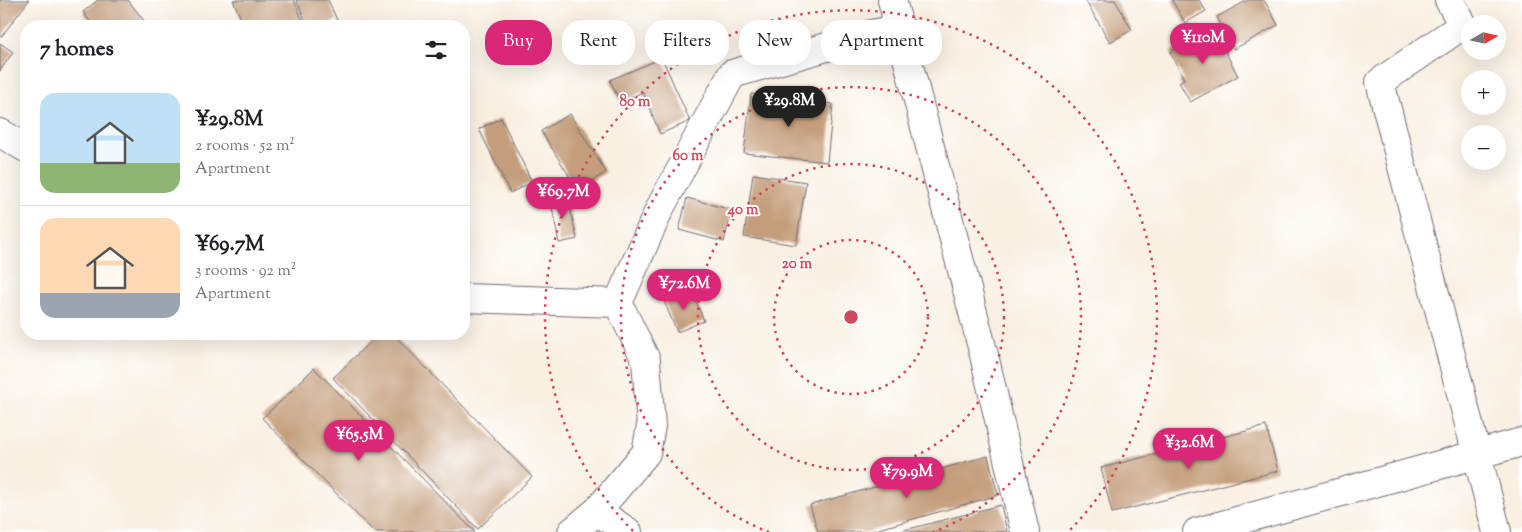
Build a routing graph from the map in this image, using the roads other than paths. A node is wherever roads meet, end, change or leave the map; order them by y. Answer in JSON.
{"nodes":[{"id":1,"x":892,"y":0,"type":"edge"},
{"id":2,"x":1449,"y":0,"type":"edge"},
{"id":3,"x":898,"y":20,"type":"edge"},
{"id":4,"x":821,"y":49,"type":"edge"},
{"id":5,"x":910,"y":65,"type":"edge"},
{"id":6,"x":0,"y":133,"type":"edge"},
{"id":7,"x":20,"y":145,"type":"edge"},
{"id":8,"x":470,"y":298,"type":"edge"},
{"id":9,"x":618,"y":303,"type":"junction"},
{"id":10,"x":1522,"y":442,"type":"edge"},
{"id":11,"x":1476,"y":454,"type":"junction"},
{"id":12,"x":597,"y":511,"type":"junction"},
{"id":13,"x":572,"y":532,"type":"edge"},
{"id":14,"x":628,"y":532,"type":"edge"},
{"id":15,"x":1025,"y":532,"type":"edge"},
{"id":16,"x":1197,"y":532,"type":"edge"},
{"id":17,"x":1497,"y":532,"type":"edge"}],
"edges":[{"from":1,"to":3,"type":"street"},
{"from":2,"to":11,"type":"street"},
{"from":4,"to":9,"type":"street"},
{"from":5,"to":15,"type":"street"},
{"from":6,"to":7,"type":"street"},
{"from":8,"to":9,"type":"street"},
{"from":9,"to":12,"type":"street"},
{"from":10,"to":11,"type":"street"},
{"from":11,"to":16,"type":"street"},
{"from":11,"to":17,"type":"street"},
{"from":12,"to":13,"type":"street"},
{"from":12,"to":14,"type":"street"}]}
